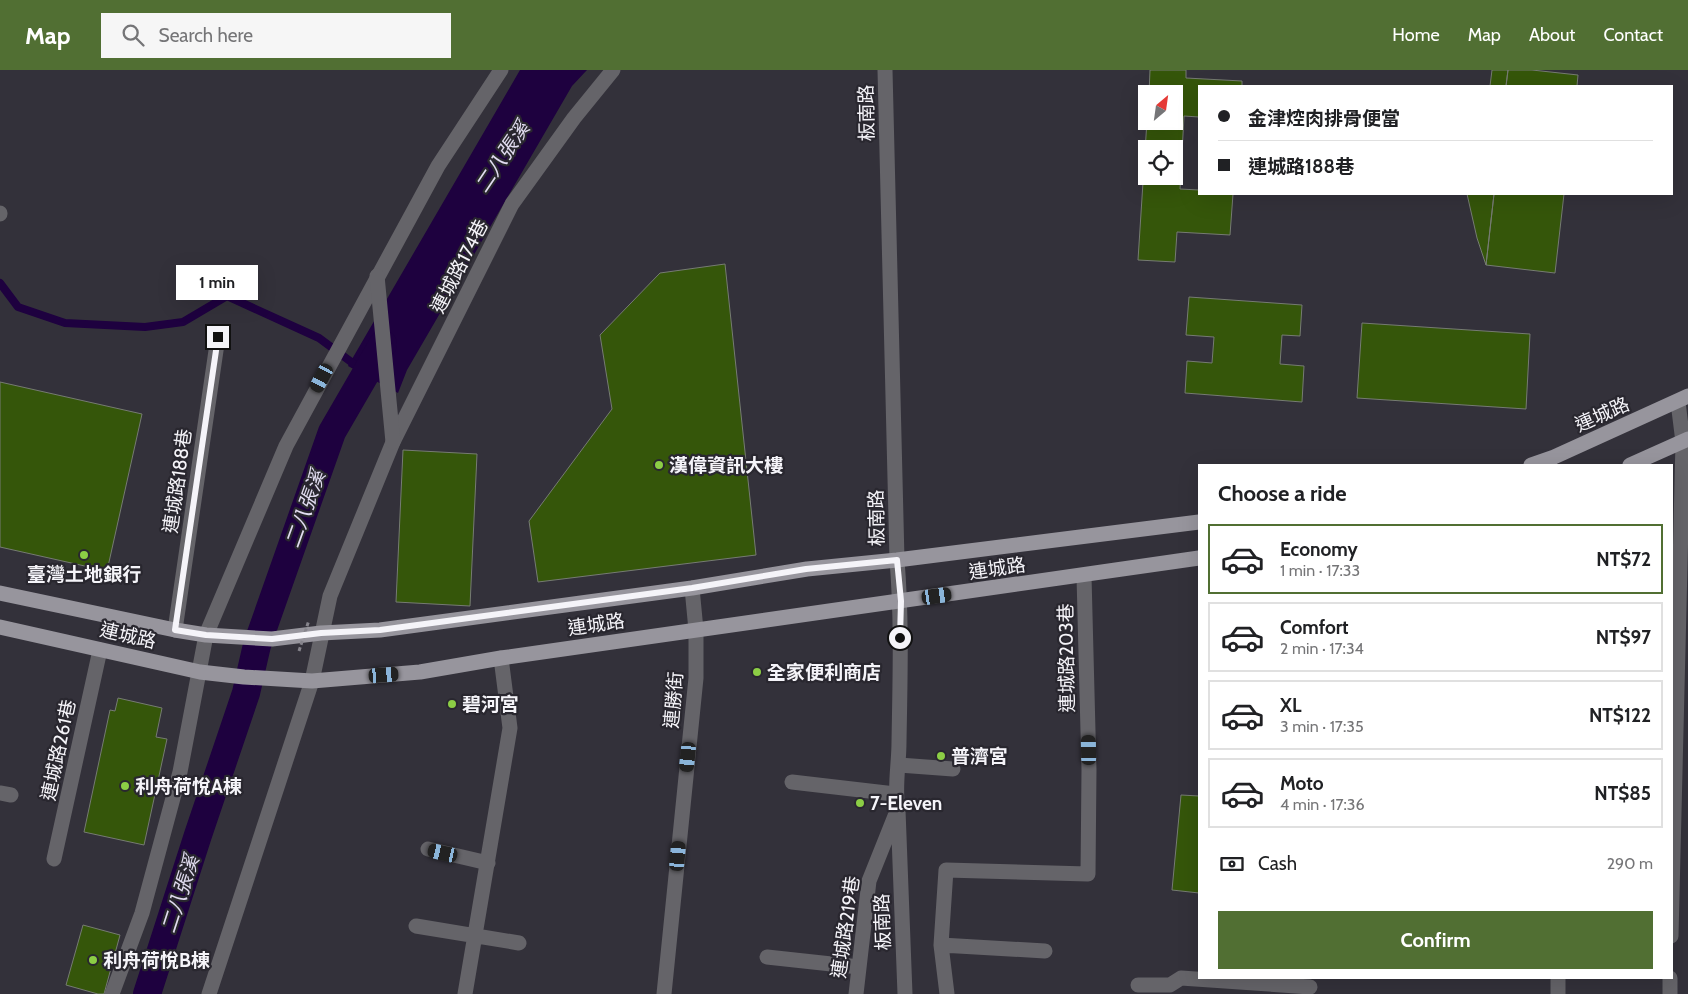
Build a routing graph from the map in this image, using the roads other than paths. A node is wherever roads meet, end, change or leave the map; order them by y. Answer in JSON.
{"nodes":[{"id":1,"x":501,"y":70,"type":"edge"},
{"id":2,"x":613,"y":70,"type":"edge"},
{"id":3,"x":885,"y":70,"type":"edge"},
{"id":4,"x":377,"y":276,"type":"junction"},
{"id":5,"x":218,"y":337,"type":"dead end"},
{"id":6,"x":1683,"y":399,"type":"edge"},
{"id":7,"x":1686,"y":441,"type":"edge"},
{"id":8,"x":393,"y":442,"type":"junction"},
{"id":9,"x":1555,"y":461,"type":"edge"},
{"id":10,"x":1537,"y":464,"type":"edge"},
{"id":11,"x":1632,"y":464,"type":"edge"},
{"id":12,"x":1198,"y":522,"type":"edge"},
{"id":13,"x":1198,"y":558,"type":"edge"},
{"id":14,"x":897,"y":560,"type":"junction"},
{"id":15,"x":1084,"y":576,"type":"junction"},
{"id":16,"x":692,"y":588,"type":"junction"},
{"id":17,"x":0,"y":593,"type":"edge"},
{"id":18,"x":901,"y":601,"type":"junction"},
{"id":19,"x":0,"y":627,"type":"edge"},
{"id":20,"x":175,"y":630,"type":"junction"},
{"id":21,"x":696,"y":630,"type":"junction"},
{"id":22,"x":321,"y":633,"type":"junction"},
{"id":23,"x":206,"y":635,"type":"junction"},
{"id":24,"x":100,"y":650,"type":"junction"},
{"id":25,"x":501,"y":658,"type":"junction"},
{"id":26,"x":200,"y":672,"type":"junction"},
{"id":27,"x":312,"y":680,"type":"junction"},
{"id":28,"x":899,"y":765,"type":"junction"},
{"id":29,"x":953,"y":769,"type":"dead end"},
{"id":30,"x":792,"y":782,"type":"dead end"},
{"id":31,"x":895,"y":794,"type":"junction"},
{"id":32,"x":898,"y":810,"type":"junction"},
{"id":33,"x":428,"y":850,"type":"dead end"},
{"id":34,"x":54,"y":860,"type":"dead end"},
{"id":35,"x":488,"y":863,"type":"junction"},
{"id":36,"x":1673,"y":870,"type":"edge"},
{"id":37,"x":416,"y":926,"type":"dead end"},
{"id":38,"x":475,"y":936,"type":"junction"},
{"id":39,"x":519,"y":943,"type":"dead end"},
{"id":40,"x":941,"y":945,"type":"junction"},
{"id":41,"x":1045,"y":952,"type":"dead end"},
{"id":42,"x":767,"y":957,"type":"dead end"},
{"id":43,"x":860,"y":968,"type":"junction"},
{"id":44,"x":1558,"y":979,"type":"edge"},
{"id":45,"x":1670,"y":979,"type":"edge"},
{"id":46,"x":1138,"y":985,"type":"dead end"},
{"id":47,"x":1310,"y":986,"type":"edge"},
{"id":48,"x":112,"y":994,"type":"edge"},
{"id":49,"x":209,"y":994,"type":"edge"},
{"id":50,"x":465,"y":994,"type":"edge"},
{"id":51,"x":664,"y":994,"type":"edge"},
{"id":52,"x":856,"y":994,"type":"edge"},
{"id":53,"x":905,"y":994,"type":"edge"},
{"id":54,"x":947,"y":994,"type":"edge"},
{"id":55,"x":1558,"y":994,"type":"edge"},
{"id":56,"x":1670,"y":994,"type":"edge"}],
"edges":[{"from":1,"to":4,"type":"street"},
{"from":2,"to":8,"type":"street","name":"連城路174巷"},
{"from":3,"to":14,"type":"street","name":"板南路"},
{"from":4,"to":8,"type":"street","name":"連城路174巷","bridge":true},
{"from":4,"to":23,"type":"street"},
{"from":5,"to":20,"type":"street","name":"連城路188巷"},
{"from":6,"to":7,"type":"street"},
{"from":6,"to":9,"type":"main road","name":"連城路"},
{"from":7,"to":11,"type":"main road"},
{"from":7,"to":36,"type":"street"},
{"from":8,"to":22,"type":"street","name":"連城路174巷"},
{"from":9,"to":10,"type":"main road","name":"連城路"},
{"from":12,"to":14,"type":"main road","name":"連城路"},
{"from":13,"to":15,"type":"main road","name":"連城路"},
{"from":14,"to":16,"type":"main road","name":"連城路"},
{"from":14,"to":18,"type":"street","name":"板南路"},
{"from":15,"to":18,"type":"main road","name":"連城路"},
{"from":15,"to":40,"type":"street","name":"連城路203巷"},
{"from":16,"to":21,"type":"street","name":"連勝街"},
{"from":16,"to":22,"type":"main road","name":"連城路"},
{"from":17,"to":20,"type":"main road","name":"連城路"},
{"from":18,"to":21,"type":"main road","name":"連城路"},
{"from":18,"to":28,"type":"street","name":"板南路"},
{"from":19,"to":24,"type":"main road","name":"連城路"},
{"from":20,"to":23,"type":"main road","name":"連城路"},
{"from":21,"to":25,"type":"main road","name":"連城路"},
{"from":21,"to":51,"type":"street","name":"連勝街"},
{"from":22,"to":23,"type":"main road","name":"連城路"},
{"from":22,"to":27,"type":"street","name":"連城路174巷"},
{"from":23,"to":26,"type":"street"},
{"from":24,"to":26,"type":"main road","name":"連城路"},
{"from":24,"to":34,"type":"street","name":"連城路261巷"},
{"from":25,"to":27,"type":"main road","name":"連城路"},
{"from":25,"to":35,"type":"street"},
{"from":26,"to":27,"type":"main road","name":"連城路"},
{"from":26,"to":48,"type":"street"},
{"from":27,"to":49,"type":"street","name":"連城路174巷"},
{"from":28,"to":29,"type":"street"},
{"from":28,"to":31,"type":"street","name":"板南路"},
{"from":30,"to":31,"type":"street"},
{"from":31,"to":32,"type":"street","name":"板南路"},
{"from":32,"to":43,"type":"street","name":"連城路219巷"},
{"from":32,"to":53,"type":"street","name":"板南路"},
{"from":33,"to":35,"type":"street"},
{"from":35,"to":38,"type":"street"},
{"from":37,"to":38,"type":"street"},
{"from":38,"to":39,"type":"street"},
{"from":38,"to":50,"type":"street"},
{"from":40,"to":41,"type":"street"},
{"from":40,"to":54,"type":"street"},
{"from":42,"to":43,"type":"street"},
{"from":43,"to":52,"type":"street","name":"連城路219巷"},
{"from":44,"to":55,"type":"street"},
{"from":45,"to":56,"type":"street"},
{"from":46,"to":47,"type":"street"}]}
